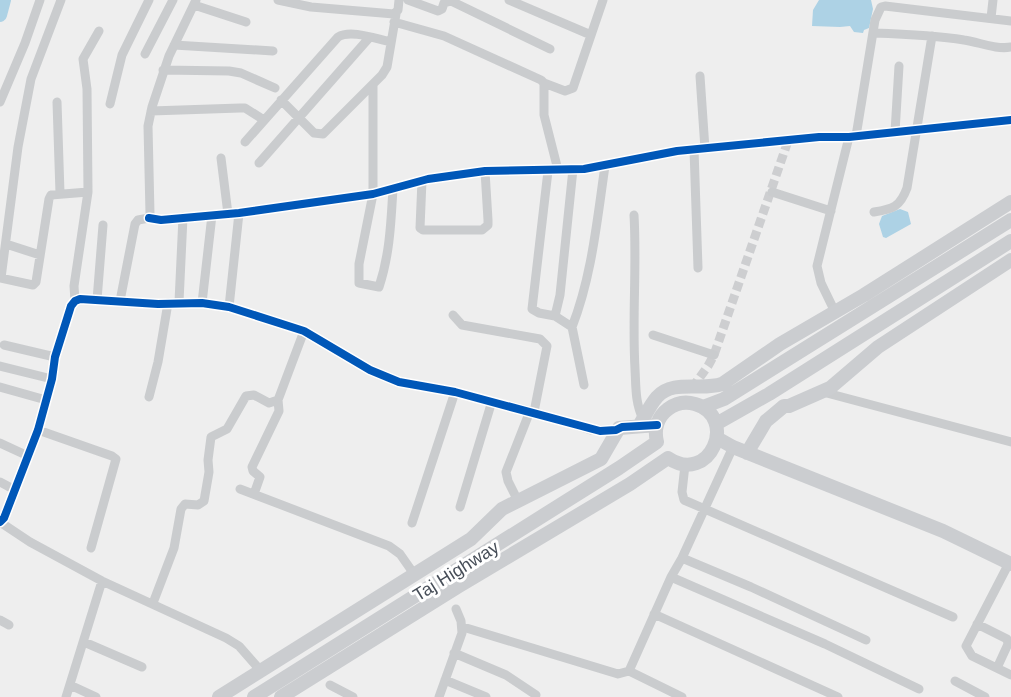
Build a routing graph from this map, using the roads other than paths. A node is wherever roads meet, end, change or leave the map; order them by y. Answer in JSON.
{"nodes":[{"id":1,"x":40,"y":0,"type":"edge"},
{"id":2,"x":61,"y":0,"type":"edge"},
{"id":3,"x":149,"y":0,"type":"edge"},
{"id":4,"x":173,"y":0,"type":"edge"},
{"id":5,"x":278,"y":0,"type":"edge"},
{"id":6,"x":399,"y":0,"type":"edge"},
{"id":7,"x":408,"y":0,"type":"edge"},
{"id":8,"x":508,"y":0,"type":"edge"},
{"id":9,"x":603,"y":0,"type":"edge"},
{"id":10,"x":936,"y":0,"type":"edge"},
{"id":11,"x":993,"y":0,"type":"edge"},
{"id":12,"x":195,"y":2,"type":"edge"},
{"id":13,"x":880,"y":3,"type":"edge"},
{"id":14,"x":934,"y":11,"type":"junction"},
{"id":15,"x":395,"y":18,"type":"junction"},
{"id":16,"x":990,"y":18,"type":"junction"},
{"id":17,"x":1011,"y":21,"type":"edge"},
{"id":18,"x":246,"y":22,"type":"dead end"},
{"id":19,"x":99,"y":31,"type":"dead end"},
{"id":20,"x":873,"y":33,"type":"junction"},
{"id":21,"x":591,"y":35,"type":"junction"},
{"id":22,"x":932,"y":36,"type":"junction"},
{"id":23,"x":369,"y":38,"type":"junction"},
{"id":24,"x":391,"y":42,"type":"junction"},
{"id":25,"x":174,"y":45,"type":"junction"},
{"id":26,"x":1011,"y":47,"type":"edge"},
{"id":27,"x":550,"y":49,"type":"dead end"},
{"id":28,"x":273,"y":51,"type":"dead end"},
{"id":29,"x":145,"y":54,"type":"dead end"},
{"id":30,"x":899,"y":66,"type":"dead end"},
{"id":31,"x":163,"y":70,"type":"junction"},
{"id":32,"x":700,"y":76,"type":"dead end"},
{"id":33,"x":544,"y":83,"type":"junction"},
{"id":34,"x":373,"y":86,"type":"junction"},
{"id":35,"x":275,"y":88,"type":"dead end"},
{"id":36,"x":282,"y":100,"type":"junction"},
{"id":37,"x":0,"y":102,"type":"edge"},
{"id":38,"x":57,"y":102,"type":"dead end"},
{"id":39,"x":110,"y":104,"type":"dead end"},
{"id":40,"x":151,"y":111,"type":"junction"},
{"id":41,"x":299,"y":118,"type":"junction"},
{"id":42,"x":264,"y":120,"type":"junction"},
{"id":43,"x":1011,"y":120,"type":"edge"},
{"id":44,"x":917,"y":129,"type":"junction"},
{"id":45,"x":896,"y":132,"type":"junction"},
{"id":46,"x":852,"y":137,"type":"junction"},
{"id":47,"x":245,"y":142,"type":"dead end"},
{"id":48,"x":694,"y":149,"type":"junction"},
{"id":49,"x":705,"y":149,"type":"junction"},
{"id":50,"x":221,"y":158,"type":"dead end"},
{"id":51,"x":259,"y":164,"type":"dead end"},
{"id":52,"x":604,"y":166,"type":"junction"},
{"id":53,"x":558,"y":170,"type":"junction"},
{"id":54,"x":573,"y":170,"type":"junction"},
{"id":55,"x":485,"y":171,"type":"junction"},
{"id":56,"x":548,"y":171,"type":"junction"},
{"id":57,"x":422,"y":180,"type":"junction"},
{"id":58,"x":393,"y":188,"type":"junction"},
{"id":59,"x":88,"y":192,"type":"junction"},
{"id":60,"x":772,"y":192,"type":"dead end"},
{"id":61,"x":60,"y":193,"type":"junction"},
{"id":62,"x":373,"y":194,"type":"junction"},
{"id":63,"x":1011,"y":202,"type":"edge"},
{"id":64,"x":831,"y":211,"type":"junction"},
{"id":65,"x":874,"y":212,"type":"dead end"},
{"id":66,"x":239,"y":213,"type":"junction"},
{"id":67,"x":0,"y":214,"type":"edge"},
{"id":68,"x":228,"y":214,"type":"junction"},
{"id":69,"x":10,"y":215,"type":"junction"},
{"id":70,"x":212,"y":215,"type":"junction"},
{"id":71,"x":634,"y":215,"type":"dead end"},
{"id":72,"x":183,"y":217,"type":"junction"},
{"id":73,"x":149,"y":218,"type":"junction"},
{"id":74,"x":1011,"y":220,"type":"edge"},
{"id":75,"x":103,"y":225,"type":"dead end"},
{"id":76,"x":1011,"y":241,"type":"edge"},
{"id":77,"x":6,"y":244,"type":"junction"},
{"id":78,"x":40,"y":255,"type":"junction"},
{"id":79,"x":1011,"y":260,"type":"edge"},
{"id":80,"x":698,"y":268,"type":"dead end"},
{"id":81,"x":0,"y":278,"type":"edge"},
{"id":82,"x":97,"y":300,"type":"junction"},
{"id":83,"x":75,"y":301,"type":"junction"},
{"id":84,"x":120,"y":301,"type":"junction"},
{"id":85,"x":179,"y":302,"type":"junction"},
{"id":86,"x":168,"y":303,"type":"junction"},
{"id":87,"x":202,"y":303,"type":"junction"},
{"id":88,"x":229,"y":307,"type":"junction"},
{"id":89,"x":835,"y":312,"type":"junction"},
{"id":90,"x":453,"y":315,"type":"dead end"},
{"id":91,"x":555,"y":316,"type":"junction"},
{"id":92,"x":572,"y":327,"type":"junction"},
{"id":93,"x":304,"y":331,"type":"junction"},
{"id":94,"x":653,"y":334,"type":"dead end"},
{"id":95,"x":4,"y":345,"type":"dead end"},
{"id":96,"x":714,"y":355,"type":"dead end"},
{"id":97,"x":55,"y":357,"type":"junction"},
{"id":98,"x":0,"y":366,"type":"edge"},
{"id":99,"x":52,"y":379,"type":"junction"},
{"id":100,"x":584,"y":385,"type":"dead end"},
{"id":101,"x":0,"y":387,"type":"edge"},
{"id":102,"x":455,"y":392,"type":"junction"},
{"id":103,"x":823,"y":392,"type":"junction"},
{"id":104,"x":149,"y":397,"type":"dead end"},
{"id":105,"x":762,"y":398,"type":"junction"},
{"id":106,"x":46,"y":400,"type":"junction"},
{"id":107,"x":278,"y":400,"type":"junction"},
{"id":108,"x":492,"y":401,"type":"junction"},
{"id":109,"x":784,"y":406,"type":"junction"},
{"id":110,"x":703,"y":407,"type":"junction"},
{"id":111,"x":532,"y":411,"type":"junction"},
{"id":112,"x":641,"y":422,"type":"junction"},
{"id":113,"x":657,"y":425,"type":"junction"},
{"id":114,"x":38,"y":430,"type":"junction"},
{"id":115,"x":616,"y":430,"type":"junction"},
{"id":116,"x":716,"y":431,"type":"junction"},
{"id":117,"x":1011,"y":442,"type":"edge"},
{"id":118,"x":0,"y":443,"type":"edge"},
{"id":119,"x":733,"y":447,"type":"junction"},
{"id":120,"x":747,"y":453,"type":"junction"},
{"id":121,"x":28,"y":456,"type":"junction"},
{"id":122,"x":686,"y":465,"type":"junction"},
{"id":123,"x":0,"y":482,"type":"edge"},
{"id":124,"x":240,"y":489,"type":"dead end"},
{"id":125,"x":15,"y":490,"type":"junction"},
{"id":126,"x":254,"y":494,"type":"junction"},
{"id":127,"x":518,"y":501,"type":"junction"},
{"id":128,"x":460,"y":507,"type":"dead end"},
{"id":129,"x":704,"y":510,"type":"junction"},
{"id":130,"x":0,"y":522,"type":"edge"},
{"id":131,"x":412,"y":523,"type":"dead end"},
{"id":132,"x":91,"y":548,"type":"dead end"},
{"id":133,"x":682,"y":558,"type":"junction"},
{"id":134,"x":1010,"y":564,"type":"edge"},
{"id":135,"x":414,"y":574,"type":"junction"},
{"id":136,"x":671,"y":577,"type":"junction"},
{"id":137,"x":102,"y":581,"type":"junction"},
{"id":138,"x":153,"y":603,"type":"junction"},
{"id":139,"x":456,"y":609,"type":"dead end"},
{"id":140,"x":654,"y":614,"type":"junction"},
{"id":141,"x":953,"y":617,"type":"dead end"},
{"id":142,"x":976,"y":624,"type":"junction"},
{"id":143,"x":463,"y":627,"type":"junction"},
{"id":144,"x":866,"y":640,"type":"dead end"},
{"id":145,"x":84,"y":642,"type":"junction"},
{"id":146,"x":454,"y":653,"type":"junction"},
{"id":147,"x":142,"y":667,"type":"dead end"},
{"id":148,"x":997,"y":668,"type":"junction"},
{"id":149,"x":261,"y":671,"type":"junction"},
{"id":150,"x":629,"y":671,"type":"junction"},
{"id":151,"x":1011,"y":675,"type":"edge"},
{"id":152,"x":445,"y":680,"type":"junction"},
{"id":153,"x":955,"y":681,"type":"dead end"},
{"id":154,"x":70,"y":685,"type":"junction"},
{"id":155,"x":330,"y":685,"type":"dead end"},
{"id":156,"x":919,"y":689,"type":"dead end"},
{"id":157,"x":536,"y":695,"type":"dead end"},
{"id":158,"x":66,"y":697,"type":"edge"},
{"id":159,"x":96,"y":697,"type":"edge"},
{"id":160,"x":219,"y":697,"type":"edge"},
{"id":161,"x":254,"y":697,"type":"edge"},
{"id":162,"x":281,"y":697,"type":"edge"},
{"id":163,"x":353,"y":697,"type":"edge"},
{"id":164,"x":439,"y":697,"type":"edge"},
{"id":165,"x":486,"y":697,"type":"edge"},
{"id":166,"x":682,"y":697,"type":"edge"},
{"id":167,"x":838,"y":697,"type":"edge"},
{"id":168,"x":985,"y":697,"type":"edge"}],
"edges":[{"from":1,"to":37,"type":"street"},
{"from":2,"to":69,"type":"street"},
{"from":3,"to":39,"type":"street"},
{"from":4,"to":29,"type":"street"},
{"from":5,"to":15,"type":"street"},
{"from":6,"to":15,"type":"street"},
{"from":7,"to":27,"type":"street"},
{"from":8,"to":21,"type":"street"},
{"from":9,"to":21,"type":"street"},
{"from":10,"to":14,"type":"street"},
{"from":11,"to":16,"type":"street"},
{"from":12,"to":18,"type":"street"},
{"from":12,"to":25,"type":"street"},
{"from":13,"to":14,"type":"street"},
{"from":13,"to":20,"type":"street"},
{"from":14,"to":16,"type":"street"},
{"from":15,"to":24,"type":"street"},
{"from":15,"to":33,"type":"street"},
{"from":16,"to":17,"type":"street"},
{"from":19,"to":59,"type":"street"},
{"from":20,"to":22,"type":"street"},
{"from":20,"to":46,"type":"street"},
{"from":21,"to":33,"type":"street"},
{"from":22,"to":26,"type":"street"},
{"from":22,"to":44,"type":"street"},
{"from":23,"to":24,"type":"street"},
{"from":23,"to":36,"type":"street"},
{"from":23,"to":41,"type":"street"},
{"from":24,"to":34,"type":"street"},
{"from":25,"to":28,"type":"street"},
{"from":25,"to":31,"type":"street"},
{"from":30,"to":45,"type":"street"},
{"from":31,"to":35,"type":"street"},
{"from":31,"to":40,"type":"street"},
{"from":32,"to":49,"type":"street"},
{"from":33,"to":53,"type":"street"},
{"from":34,"to":41,"type":"street"},
{"from":34,"to":62,"type":"street"},
{"from":36,"to":41,"type":"street"},
{"from":36,"to":42,"type":"street"},
{"from":38,"to":61,"type":"street"},
{"from":40,"to":42,"type":"street"},
{"from":40,"to":73,"type":"street"},
{"from":41,"to":51,"type":"street"},
{"from":42,"to":47,"type":"street"},
{"from":43,"to":44,"type":"street"},
{"from":44,"to":45,"type":"street"},
{"from":44,"to":65,"type":"street"},
{"from":45,"to":46,"type":"street"},
{"from":46,"to":49,"type":"street"},
{"from":46,"to":64,"type":"street"},
{"from":48,"to":49,"type":"street"},
{"from":48,"to":52,"type":"street"},
{"from":48,"to":80,"type":"street"},
{"from":50,"to":68,"type":"street"},
{"from":52,"to":54,"type":"street"},
{"from":52,"to":92,"type":"street"},
{"from":53,"to":54,"type":"street"},
{"from":53,"to":56,"type":"street"},
{"from":54,"to":91,"type":"street"},
{"from":55,"to":56,"type":"street"},
{"from":55,"to":57,"type":"street"},
{"from":55,"to":57,"type":"street"},
{"from":56,"to":91,"type":"street"},
{"from":57,"to":58,"type":"street"},
{"from":58,"to":62,"type":"street"},
{"from":58,"to":62,"type":"street"},
{"from":59,"to":61,"type":"street"},
{"from":59,"to":83,"type":"street"},
{"from":60,"to":64,"type":"street"},
{"from":61,"to":78,"type":"street"},
{"from":62,"to":66,"type":"street"},
{"from":63,"to":89,"type":"main road"},
{"from":64,"to":89,"type":"street"},
{"from":66,"to":68,"type":"street"},
{"from":66,"to":88,"type":"street"},
{"from":67,"to":69,"type":"street"},
{"from":68,"to":70,"type":"street"},
{"from":69,"to":77,"type":"street"},
{"from":70,"to":72,"type":"street"},
{"from":70,"to":87,"type":"street"},
{"from":71,"to":112,"type":"street"},
{"from":72,"to":73,"type":"street"},
{"from":72,"to":85,"type":"street"},
{"from":73,"to":84,"type":"street"},
{"from":74,"to":110,"type":"main road"},
{"from":75,"to":82,"type":"street"},
{"from":76,"to":105,"type":"main road"},
{"from":77,"to":78,"type":"street"},
{"from":77,"to":81,"type":"street"},
{"from":78,"to":81,"type":"street"},
{"from":79,"to":103,"type":"main road"},
{"from":82,"to":83,"type":"street"},
{"from":82,"to":84,"type":"street"},
{"from":83,"to":97,"type":"street"},
{"from":84,"to":86,"type":"street"},
{"from":85,"to":86,"type":"street"},
{"from":85,"to":87,"type":"street"},
{"from":86,"to":104,"type":"street"},
{"from":87,"to":88,"type":"street"},
{"from":88,"to":93,"type":"street"},
{"from":89,"to":112,"type":"main road"},
{"from":90,"to":111,"type":"street"},
{"from":91,"to":92,"type":"street"},
{"from":92,"to":100,"type":"street"},
{"from":93,"to":102,"type":"street"},
{"from":93,"to":107,"type":"street"},
{"from":94,"to":96,"type":"street"},
{"from":95,"to":97,"type":"street"},
{"from":97,"to":99,"type":"street"},
{"from":98,"to":99,"type":"street"},
{"from":99,"to":106,"type":"street"},
{"from":101,"to":106,"type":"street"},
{"from":102,"to":108,"type":"street"},
{"from":102,"to":131,"type":"street"},
{"from":103,"to":109,"type":"main road"},
{"from":103,"to":117,"type":"street"},
{"from":105,"to":109,"type":"main road"},
{"from":105,"to":116,"type":"main road"},
{"from":106,"to":114,"type":"street"},
{"from":107,"to":126,"type":"street"},
{"from":107,"to":138,"type":"street"},
{"from":108,"to":111,"type":"street"},
{"from":108,"to":128,"type":"street"},
{"from":109,"to":120,"type":"main road"},
{"from":110,"to":113,"type":"main road"},
{"from":110,"to":116,"type":"main road"},
{"from":111,"to":115,"type":"street"},
{"from":111,"to":127,"type":"street"},
{"from":112,"to":113,"type":"main road"},
{"from":112,"to":115,"type":"main road"},
{"from":113,"to":161,"type":"main road","name":"Taj Highway"},
{"from":114,"to":121,"type":"street"},
{"from":114,"to":132,"type":"street"},
{"from":115,"to":127,"type":"main road"},
{"from":116,"to":119,"type":"main road"},
{"from":116,"to":122,"type":"main road"},
{"from":118,"to":121,"type":"street"},
{"from":119,"to":120,"type":"main road"},
{"from":119,"to":129,"type":"street"},
{"from":120,"to":134,"type":"main road"},
{"from":121,"to":125,"type":"street"},
{"from":122,"to":129,"type":"street"},
{"from":122,"to":162,"type":"main road"},
{"from":123,"to":125,"type":"street"},
{"from":124,"to":126,"type":"street"},
{"from":125,"to":130,"type":"street"},
{"from":126,"to":135,"type":"street"},
{"from":127,"to":135,"type":"main road"},
{"from":129,"to":133,"type":"street"},
{"from":129,"to":141,"type":"street"},
{"from":130,"to":137,"type":"street"},
{"from":133,"to":136,"type":"street"},
{"from":133,"to":144,"type":"street"},
{"from":134,"to":142,"type":"street"},
{"from":135,"to":149,"type":"main road"},
{"from":136,"to":140,"type":"street"},
{"from":136,"to":156,"type":"street"},
{"from":137,"to":138,"type":"street"},
{"from":137,"to":145,"type":"street"},
{"from":138,"to":149,"type":"street"},
{"from":139,"to":143,"type":"street"},
{"from":140,"to":150,"type":"street"},
{"from":140,"to":167,"type":"street"},
{"from":142,"to":148,"type":"street"},
{"from":142,"to":148,"type":"street"},
{"from":143,"to":146,"type":"street"},
{"from":143,"to":150,"type":"street"},
{"from":145,"to":147,"type":"street"},
{"from":145,"to":154,"type":"street"},
{"from":146,"to":152,"type":"street"},
{"from":146,"to":157,"type":"street"},
{"from":148,"to":151,"type":"street"},
{"from":149,"to":160,"type":"main road"},
{"from":150,"to":166,"type":"street"},
{"from":152,"to":164,"type":"street"},
{"from":152,"to":165,"type":"street"},
{"from":153,"to":168,"type":"street"},
{"from":154,"to":158,"type":"street"},
{"from":154,"to":159,"type":"street"},
{"from":155,"to":163,"type":"street"}]}
